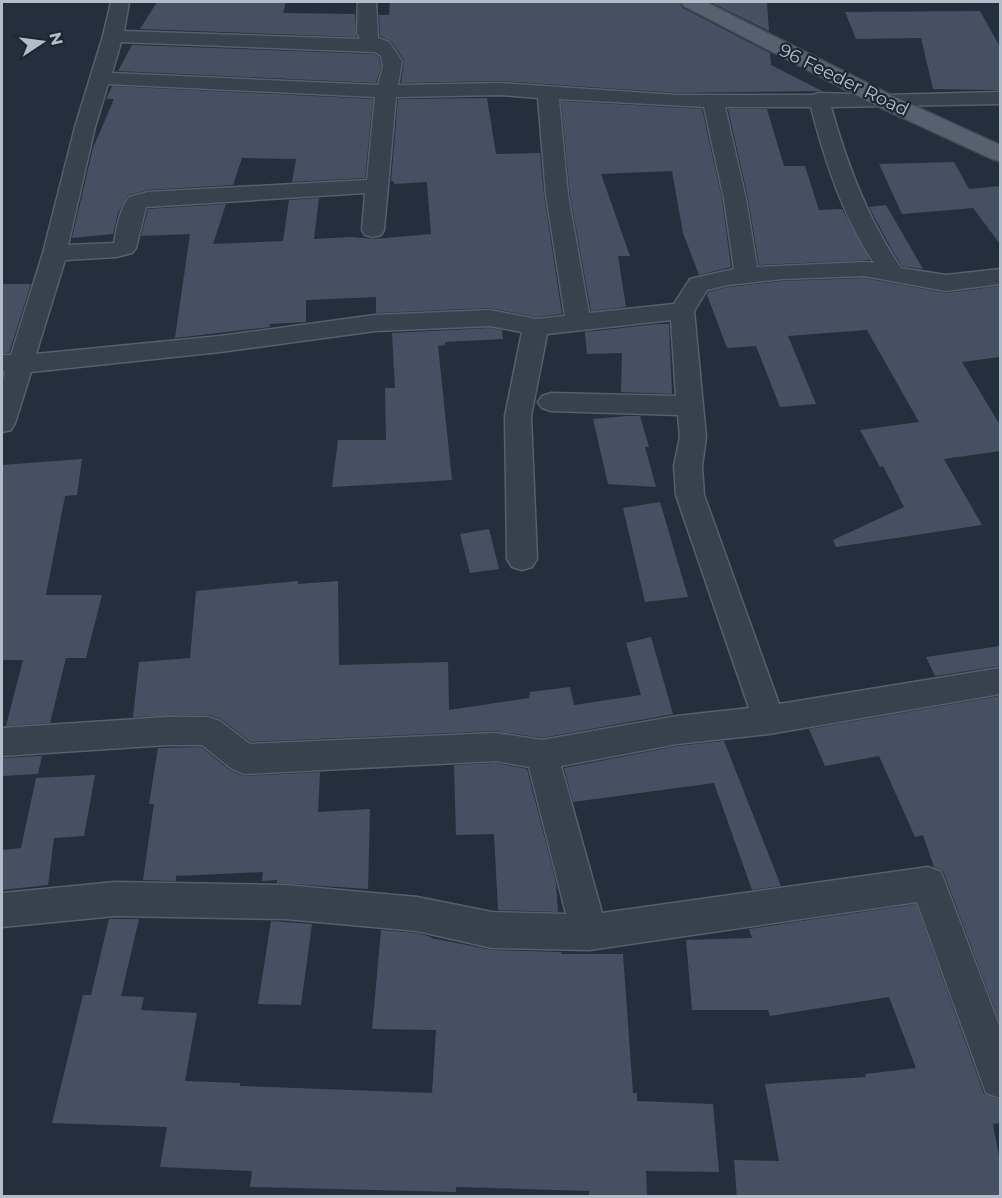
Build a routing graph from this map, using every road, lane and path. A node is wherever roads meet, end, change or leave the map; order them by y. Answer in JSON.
{"nodes":[{"id":1,"x":120,"y":2,"type":"edge"},
{"id":2,"x":367,"y":2,"type":"edge"},
{"id":3,"x":691,"y":2,"type":"edge"},
{"id":4,"x":113,"y":36,"type":"junction"},
{"id":5,"x":382,"y":46,"type":"junction"},
{"id":6,"x":100,"y":78,"type":"junction"},
{"id":7,"x":386,"y":91,"type":"junction"},
{"id":8,"x":548,"y":92,"type":"junction"},
{"id":9,"x":1000,"y":98,"type":"edge"},
{"id":10,"x":819,"y":99,"type":"junction"},
{"id":11,"x":713,"y":100,"type":"junction"},
{"id":12,"x":885,"y":101,"type":"junction"},
{"id":13,"x":1000,"y":154,"type":"edge"},
{"id":14,"x":377,"y":186,"type":"junction"},
{"id":15,"x":373,"y":230,"type":"dead end"},
{"id":16,"x":55,"y":253,"type":"junction"},
{"id":17,"x":893,"y":274,"type":"junction"},
{"id":18,"x":747,"y":277,"type":"junction"},
{"id":19,"x":1000,"y":277,"type":"edge"},
{"id":20,"x":682,"y":311,"type":"junction"},
{"id":21,"x":578,"y":322,"type":"junction"},
{"id":22,"x":536,"y":327,"type":"junction"},
{"id":23,"x":11,"y":363,"type":"edge"},
{"id":24,"x":551,"y":402,"type":"dead end"},
{"id":25,"x":690,"y":406,"type":"junction"},
{"id":26,"x":2,"y":423,"type":"edge"},
{"id":27,"x":522,"y":559,"type":"dead end"},
{"id":28,"x":1000,"y":681,"type":"edge"},
{"id":29,"x":769,"y":720,"type":"junction"},
{"id":30,"x":2,"y":742,"type":"edge"},
{"id":31,"x":542,"y":754,"type":"junction"},
{"id":32,"x":2,"y":910,"type":"edge"},
{"id":33,"x":589,"y":932,"type":"junction"},
{"id":34,"x":1000,"y":1079,"type":"edge"}],
"edges":[{"from":1,"to":4,"type":"street"},
{"from":2,"to":5,"type":"street"},
{"from":3,"to":12,"type":"main road","name":"96 Feeder Road"},
{"from":4,"to":5,"type":"street"},
{"from":4,"to":6,"type":"street"},
{"from":5,"to":7,"type":"street"},
{"from":6,"to":7,"type":"street"},
{"from":6,"to":16,"type":"street"},
{"from":7,"to":8,"type":"street"},
{"from":7,"to":14,"type":"street"},
{"from":8,"to":11,"type":"street"},
{"from":8,"to":21,"type":"street"},
{"from":9,"to":12,"type":"street"},
{"from":10,"to":11,"type":"street"},
{"from":10,"to":12,"type":"street"},
{"from":10,"to":17,"type":"street"},
{"from":11,"to":18,"type":"street"},
{"from":12,"to":13,"type":"main road","name":"96 Feeder Road"},
{"from":14,"to":15,"type":"street"},
{"from":14,"to":16,"type":"street"},
{"from":16,"to":23,"type":"street"},
{"from":17,"to":18,"type":"street"},
{"from":17,"to":19,"type":"street"},
{"from":18,"to":20,"type":"street"},
{"from":20,"to":21,"type":"street"},
{"from":20,"to":25,"type":"street"},
{"from":21,"to":22,"type":"street"},
{"from":22,"to":23,"type":"street"},
{"from":22,"to":27,"type":"street"},
{"from":23,"to":26,"type":"street"},
{"from":24,"to":25,"type":"street"},
{"from":25,"to":29,"type":"street"},
{"from":28,"to":29,"type":"street"},
{"from":29,"to":31,"type":"street"},
{"from":30,"to":31,"type":"street"},
{"from":31,"to":33,"type":"street"},
{"from":32,"to":33,"type":"street"},
{"from":33,"to":34,"type":"street"}]}
